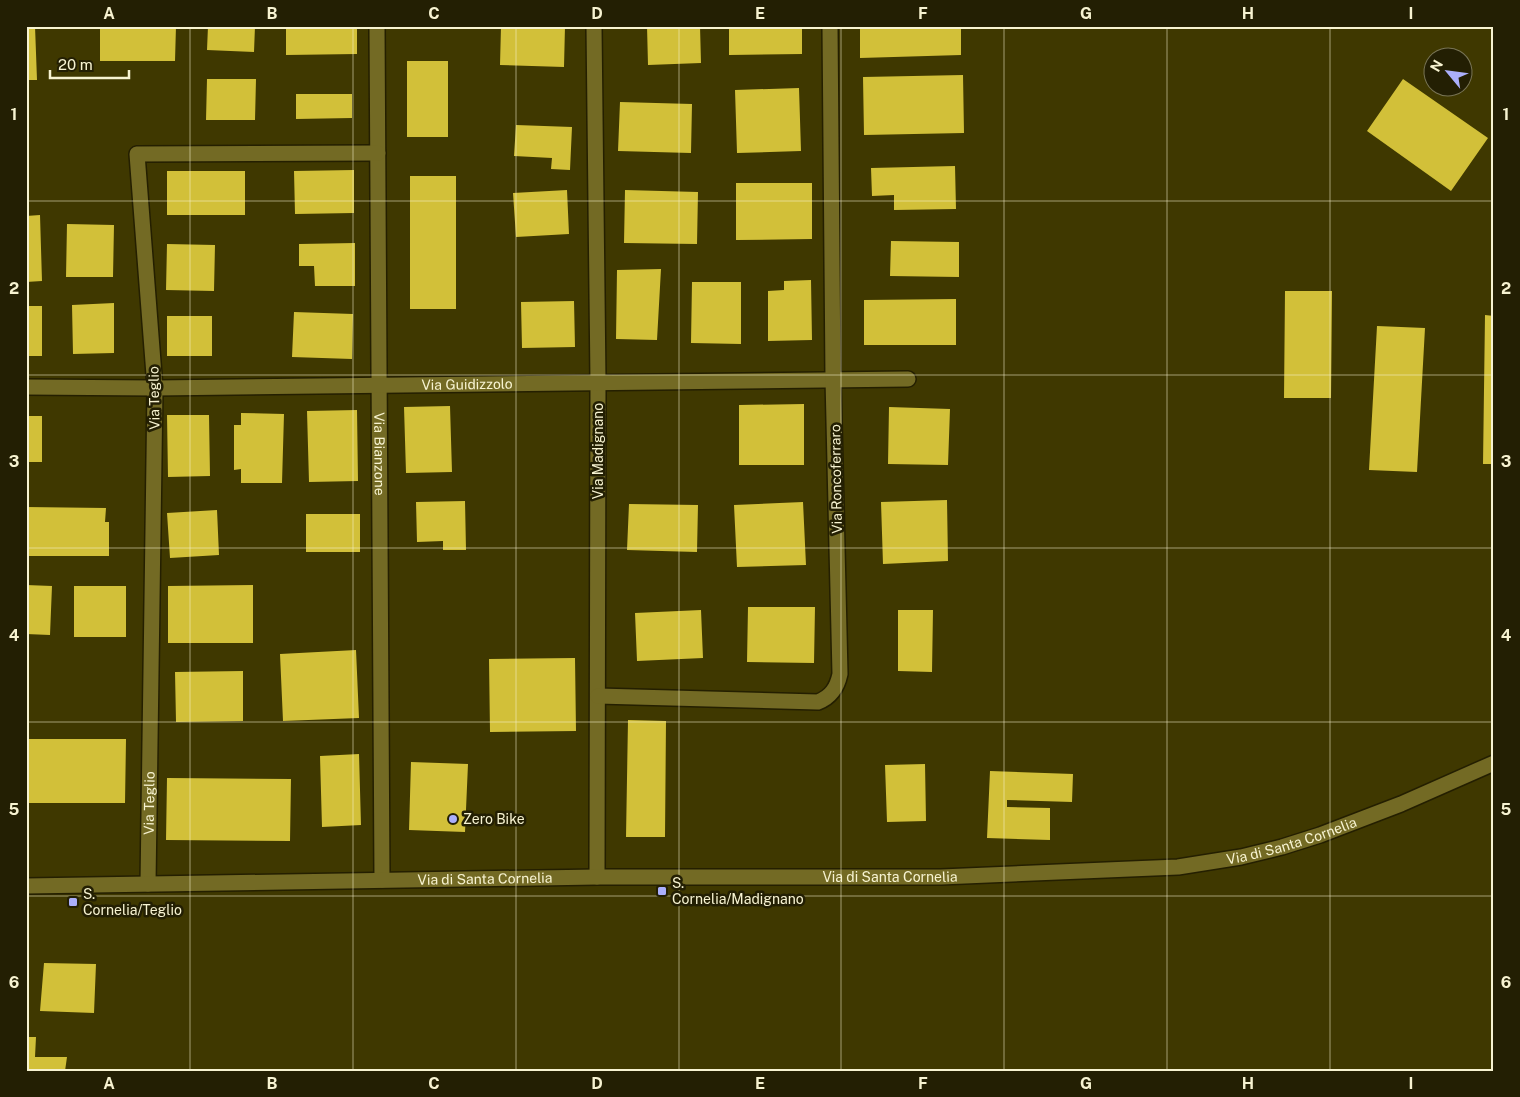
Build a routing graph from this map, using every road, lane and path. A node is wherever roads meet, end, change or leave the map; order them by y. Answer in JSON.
{"nodes":[{"id":1,"x":377,"y":26,"type":"edge"},
{"id":2,"x":594,"y":26,"type":"edge"},
{"id":3,"x":830,"y":26,"type":"edge"},
{"id":4,"x":378,"y":153,"type":"junction"},
{"id":5,"x":908,"y":379,"type":"dead end"},
{"id":6,"x":833,"y":380,"type":"junction"},
{"id":7,"x":598,"y":382,"type":"junction"},
{"id":8,"x":379,"y":384,"type":"junction"},
{"id":9,"x":26,"y":387,"type":"edge"},
{"id":10,"x":155,"y":388,"type":"junction"},
{"id":11,"x":598,"y":696,"type":"junction"},
{"id":12,"x":1493,"y":765,"type":"edge"},
{"id":13,"x":598,"y":877,"type":"junction"},
{"id":14,"x":382,"y":880,"type":"junction"},
{"id":15,"x":148,"y":884,"type":"junction"},
{"id":16,"x":26,"y":886,"type":"edge"}],
"edges":[{"from":1,"to":4,"type":"street","name":"Via Bianzone"},
{"from":2,"to":7,"type":"street","name":"Via Madignano"},
{"from":3,"to":6,"type":"street","name":"Via Roncoferraro"},
{"from":4,"to":8,"type":"street","name":"Via Bianzone"},
{"from":4,"to":10,"type":"street","name":"Via Teglio"},
{"from":5,"to":6,"type":"street","name":"Via Guidizzolo"},
{"from":6,"to":7,"type":"street","name":"Via Guidizzolo"},
{"from":6,"to":11,"type":"street","name":"Via Roncoferraro"},
{"from":7,"to":8,"type":"street","name":"Via Guidizzolo"},
{"from":7,"to":11,"type":"street","name":"Via Madignano"},
{"from":8,"to":10,"type":"street","name":"Via Guidizzolo"},
{"from":8,"to":14,"type":"street","name":"Via Bianzone"},
{"from":9,"to":10,"type":"street","name":"Via Guidizzolo"},
{"from":10,"to":15,"type":"street","name":"Via Teglio"},
{"from":11,"to":13,"type":"street","name":"Via Madignano"},
{"from":12,"to":13,"type":"street","name":"Via di Santa Cornelia"},
{"from":13,"to":14,"type":"street","name":"Via di Santa Cornelia"},
{"from":14,"to":15,"type":"street","name":"Via di Santa Cornelia"},
{"from":15,"to":16,"type":"street","name":"Via di Santa Cornelia"}]}
